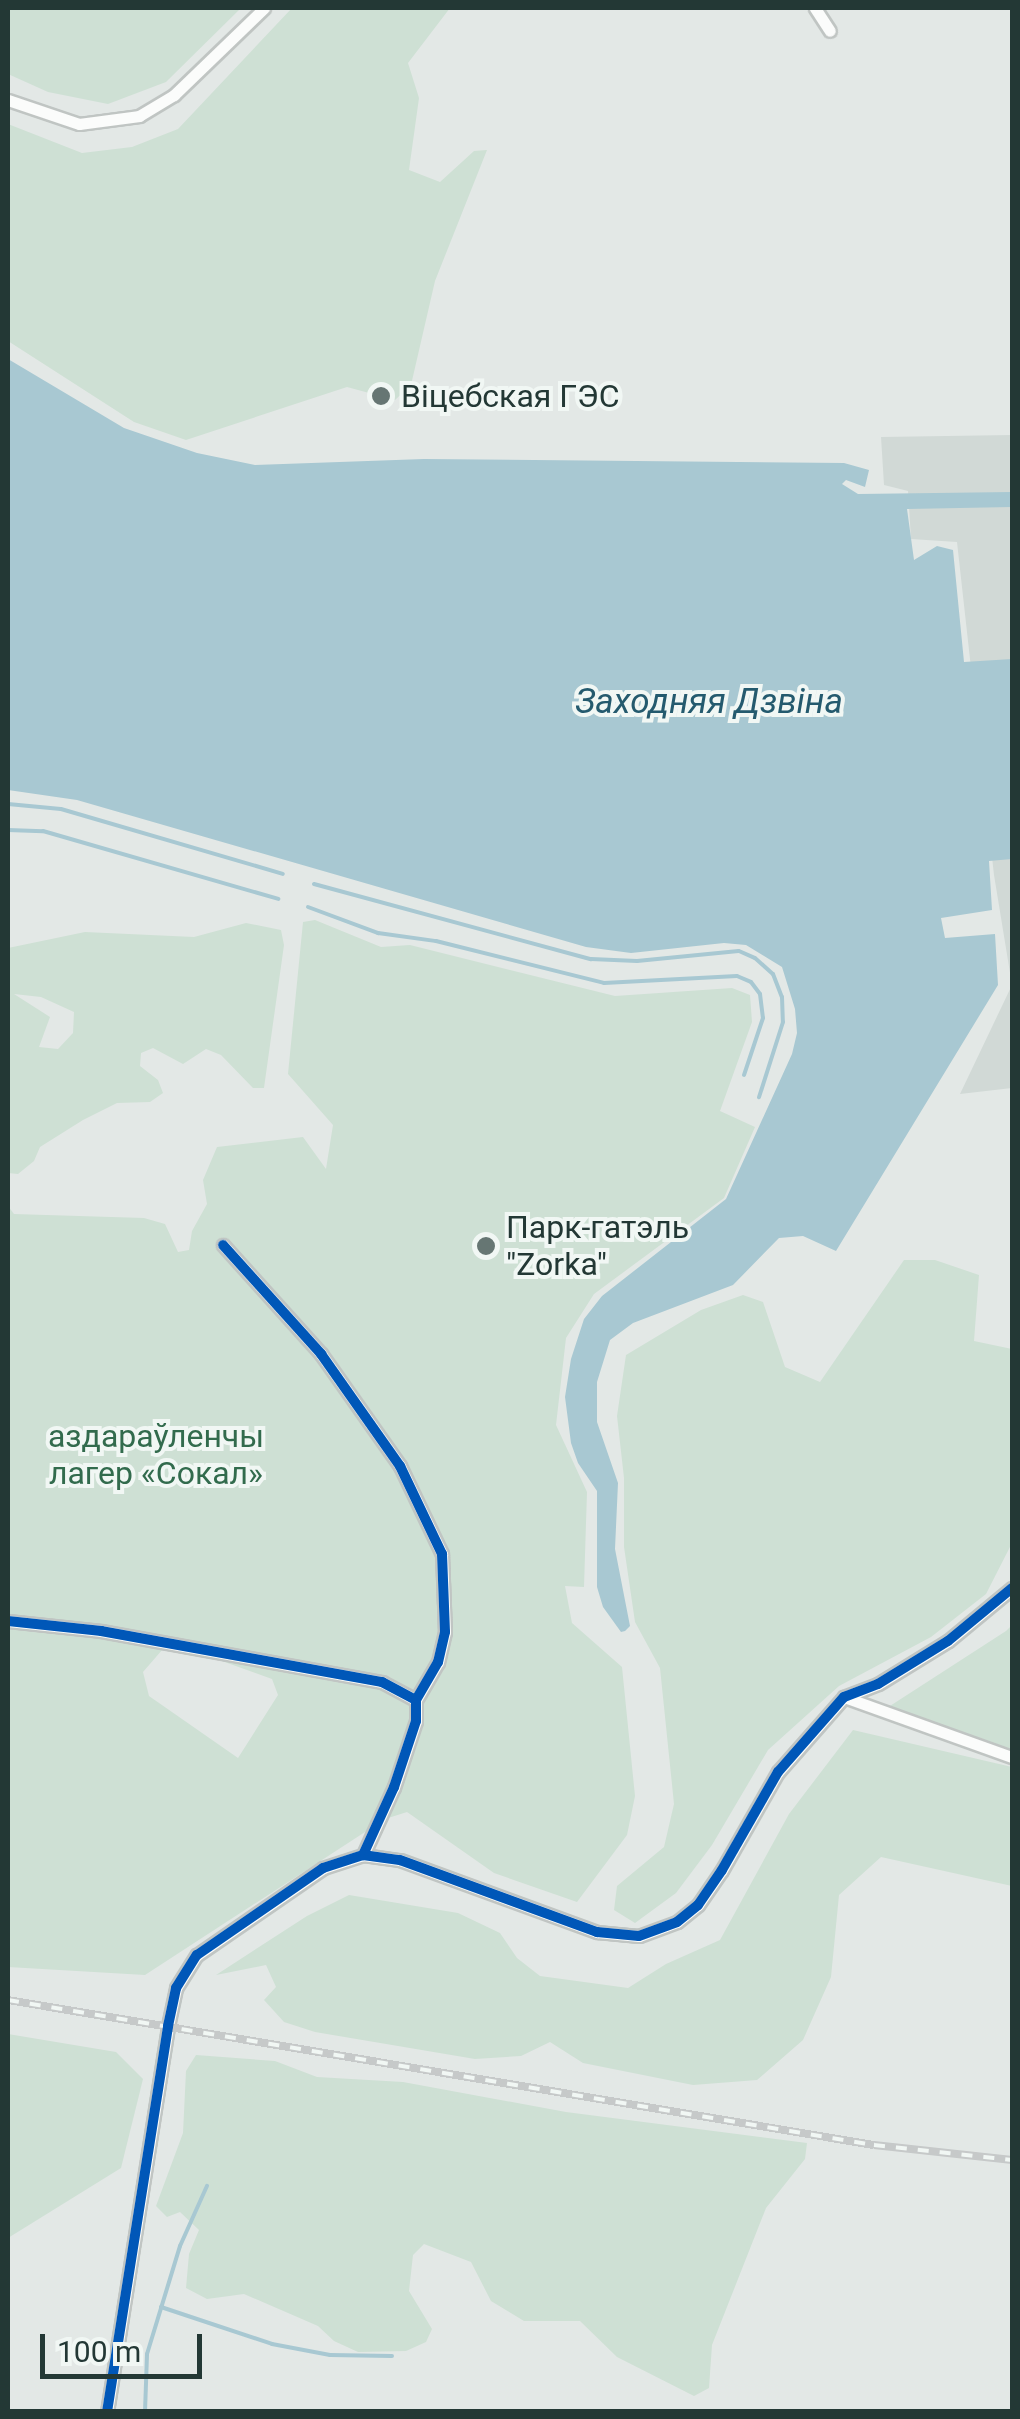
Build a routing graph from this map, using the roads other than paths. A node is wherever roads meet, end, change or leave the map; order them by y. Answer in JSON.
{"nodes":[{"id":1,"x":264,"y":8,"type":"edge"},
{"id":2,"x":815,"y":8,"type":"edge"},
{"id":3,"x":830,"y":31,"type":"dead end"},
{"id":4,"x":8,"y":100,"type":"edge"},
{"id":5,"x":223,"y":1245,"type":"dead end"},
{"id":6,"x":1012,"y":1588,"type":"edge"},
{"id":7,"x":8,"y":1622,"type":"edge"},
{"id":8,"x":844,"y":1697,"type":"junction"},
{"id":9,"x":416,"y":1700,"type":"junction"},
{"id":10,"x":1012,"y":1757,"type":"edge"},
{"id":11,"x":363,"y":1855,"type":"junction"},
{"id":12,"x":107,"y":2412,"type":"edge"}],
"edges":[{"from":1,"to":4,"type":"street"},
{"from":2,"to":3,"type":"street"},
{"from":5,"to":9,"type":"street"},
{"from":6,"to":8,"type":"street"},
{"from":7,"to":9,"type":"street"},
{"from":8,"to":10,"type":"street"},
{"from":8,"to":11,"type":"street"},
{"from":9,"to":11,"type":"street"},
{"from":11,"to":12,"type":"street"}]}
